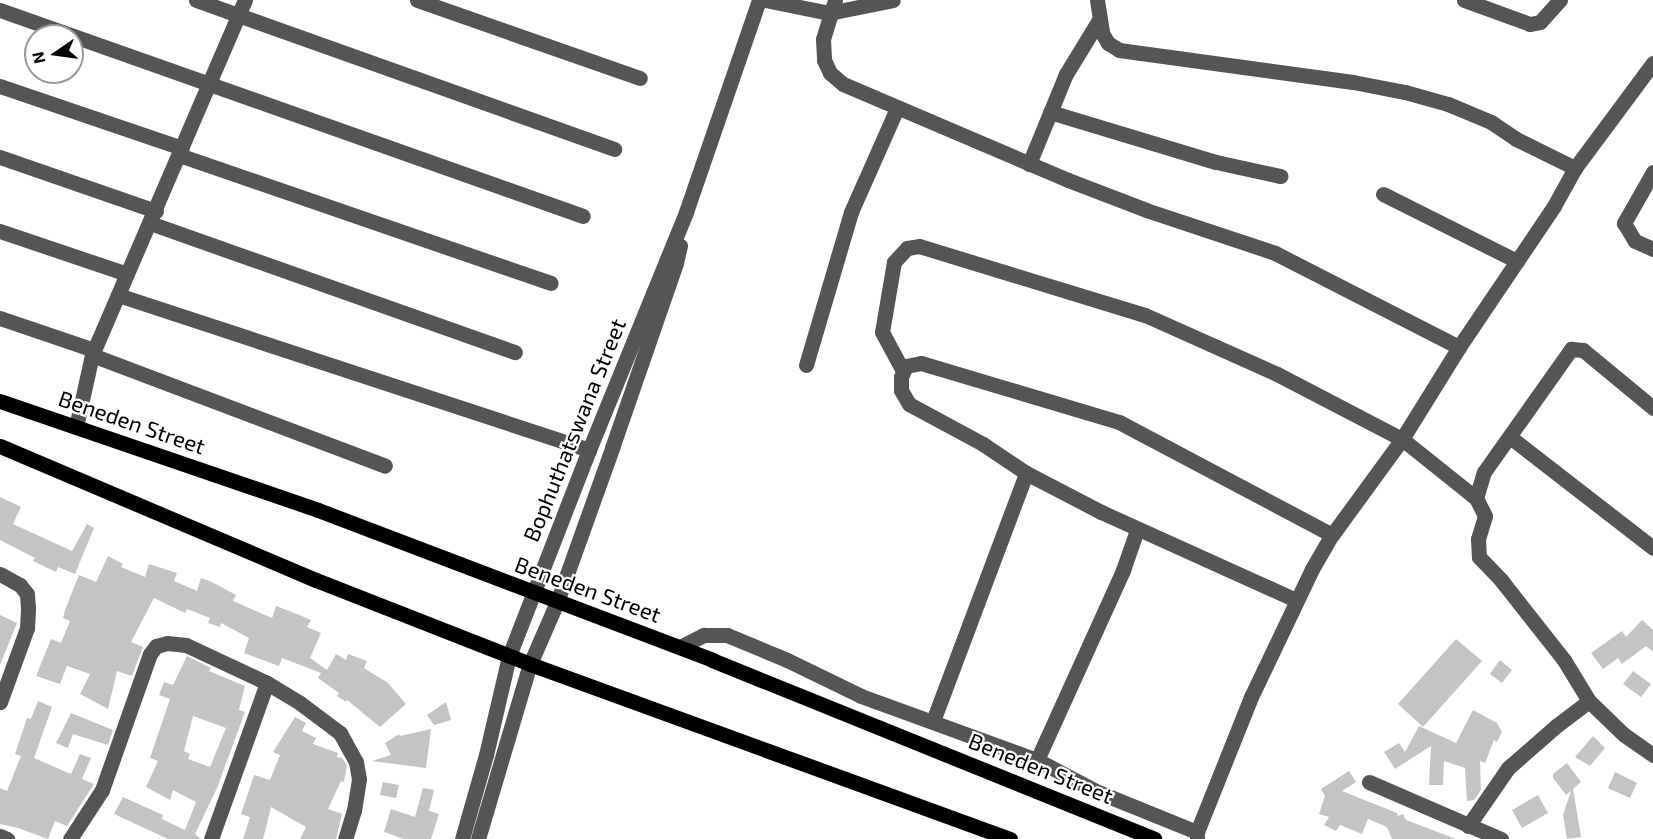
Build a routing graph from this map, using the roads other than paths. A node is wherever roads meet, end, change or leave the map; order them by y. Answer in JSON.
{"nodes":[{"id":1,"x":196,"y":0,"type":"edge"},
{"id":2,"x":245,"y":0,"type":"edge"},
{"id":3,"x":417,"y":0,"type":"edge"},
{"id":4,"x":759,"y":0,"type":"edge"},
{"id":5,"x":765,"y":0,"type":"edge"},
{"id":6,"x":893,"y":0,"type":"edge"},
{"id":7,"x":1097,"y":0,"type":"edge"},
{"id":8,"x":1464,"y":0,"type":"edge"},
{"id":9,"x":1560,"y":0,"type":"edge"},
{"id":10,"x":832,"y":7,"type":"edge"},
{"id":11,"x":0,"y":10,"type":"edge"},
{"id":12,"x":240,"y":15,"type":"junction"},
{"id":13,"x":1099,"y":20,"type":"junction"},
{"id":14,"x":1653,"y":63,"type":"edge"},
{"id":15,"x":640,"y":78,"type":"dead end"},
{"id":16,"x":210,"y":85,"type":"junction"},
{"id":17,"x":0,"y":86,"type":"edge"},
{"id":18,"x":897,"y":108,"type":"junction"},
{"id":19,"x":1050,"y":112,"type":"junction"},
{"id":20,"x":614,"y":148,"type":"dead end"},
{"id":21,"x":181,"y":152,"type":"junction"},
{"id":22,"x":0,"y":157,"type":"edge"},
{"id":23,"x":1029,"y":164,"type":"junction"},
{"id":24,"x":1575,"y":168,"type":"junction"},
{"id":25,"x":1653,"y":172,"type":"edge"},
{"id":26,"x":1280,"y":176,"type":"dead end"},
{"id":27,"x":1383,"y":194,"type":"dead end"},
{"id":28,"x":686,"y":212,"type":"junction"},
{"id":29,"x":583,"y":216,"type":"dead end"},
{"id":30,"x":153,"y":217,"type":"junction"},
{"id":31,"x":0,"y":231,"type":"edge"},
{"id":32,"x":1653,"y":249,"type":"edge"},
{"id":33,"x":1517,"y":261,"type":"junction"},
{"id":34,"x":127,"y":274,"type":"junction"},
{"id":35,"x":551,"y":284,"type":"dead end"},
{"id":36,"x":118,"y":295,"type":"junction"},
{"id":37,"x":0,"y":318,"type":"edge"},
{"id":38,"x":1459,"y":347,"type":"junction"},
{"id":39,"x":514,"y":352,"type":"dead end"},
{"id":40,"x":93,"y":353,"type":"junction"},
{"id":41,"x":806,"y":365,"type":"dead end"},
{"id":42,"x":903,"y":371,"type":"junction"},
{"id":43,"x":0,"y":400,"type":"edge"},
{"id":44,"x":1653,"y":408,"type":"edge"},
{"id":45,"x":76,"y":428,"type":"junction"},
{"id":46,"x":1510,"y":436,"type":"junction"},
{"id":47,"x":1402,"y":439,"type":"junction"},
{"id":48,"x":0,"y":446,"type":"edge"},
{"id":49,"x":589,"y":450,"type":"junction"},
{"id":50,"x":385,"y":466,"type":"dead end"},
{"id":51,"x":1026,"y":473,"type":"junction"},
{"id":52,"x":1476,"y":498,"type":"junction"},
{"id":53,"x":1137,"y":530,"type":"junction"},
{"id":54,"x":1332,"y":535,"type":"junction"},
{"id":55,"x":1653,"y":548,"type":"edge"},
{"id":56,"x":0,"y":574,"type":"edge"},
{"id":57,"x":534,"y":594,"type":"junction"},
{"id":58,"x":1296,"y":600,"type":"junction"},
{"id":59,"x":557,"y":602,"type":"junction"},
{"id":60,"x":680,"y":647,"type":"junction"},
{"id":61,"x":510,"y":656,"type":"junction"},
{"id":62,"x":530,"y":664,"type":"junction"},
{"id":63,"x":267,"y":683,"type":"junction"},
{"id":64,"x":1589,"y":701,"type":"junction"},
{"id":65,"x":0,"y":702,"type":"edge"},
{"id":66,"x":933,"y":721,"type":"junction"},
{"id":67,"x":1653,"y":755,"type":"edge"},
{"id":68,"x":1037,"y":760,"type":"junction"},
{"id":69,"x":1369,"y":782,"type":"dead end"},
{"id":70,"x":1468,"y":826,"type":"junction"},
{"id":71,"x":1197,"y":835,"type":"edge"},
{"id":72,"x":0,"y":836,"type":"edge"},
{"id":73,"x":7,"y":839,"type":"edge"},
{"id":74,"x":70,"y":839,"type":"edge"},
{"id":75,"x":210,"y":839,"type":"edge"},
{"id":76,"x":345,"y":839,"type":"edge"},
{"id":77,"x":462,"y":839,"type":"edge"},
{"id":78,"x":478,"y":839,"type":"edge"},
{"id":79,"x":1010,"y":839,"type":"edge"},
{"id":80,"x":1154,"y":839,"type":"edge"},
{"id":81,"x":1501,"y":839,"type":"edge"}],
"edges":[{"from":1,"to":12,"type":"street"},
{"from":2,"to":12,"type":"street"},
{"from":3,"to":15,"type":"street"},
{"from":4,"to":28,"type":"street","name":"Bophuthatswana Street"},
{"from":5,"to":10,"type":"street"},
{"from":6,"to":10,"type":"street"},
{"from":7,"to":13,"type":"street"},
{"from":8,"to":9,"type":"street"},
{"from":10,"to":18,"type":"street"},
{"from":11,"to":16,"type":"street"},
{"from":12,"to":16,"type":"street"},
{"from":12,"to":20,"type":"street"},
{"from":13,"to":19,"type":"street"},
{"from":13,"to":24,"type":"street"},
{"from":14,"to":24,"type":"street"},
{"from":16,"to":21,"type":"street"},
{"from":16,"to":29,"type":"street"},
{"from":17,"to":21,"type":"street"},
{"from":18,"to":23,"type":"street"},
{"from":18,"to":41,"type":"street"},
{"from":19,"to":23,"type":"street"},
{"from":19,"to":26,"type":"street"},
{"from":21,"to":30,"type":"street"},
{"from":21,"to":35,"type":"street"},
{"from":22,"to":30,"type":"street"},
{"from":23,"to":38,"type":"street"},
{"from":24,"to":33,"type":"street"},
{"from":25,"to":32,"type":"street"},
{"from":27,"to":33,"type":"street"},
{"from":28,"to":49,"type":"street","name":"Bophuthatswana Street"},
{"from":28,"to":59,"type":"street","name":"Bophuthatswana Street"},
{"from":30,"to":34,"type":"street"},
{"from":30,"to":39,"type":"street"},
{"from":31,"to":34,"type":"street"},
{"from":33,"to":38,"type":"street"},
{"from":34,"to":36,"type":"street"},
{"from":36,"to":40,"type":"street"},
{"from":36,"to":49,"type":"street"},
{"from":37,"to":40,"type":"street"},
{"from":38,"to":47,"type":"street"},
{"from":40,"to":45,"type":"street"},
{"from":40,"to":50,"type":"street"},
{"from":42,"to":47,"type":"street"},
{"from":42,"to":51,"type":"street"},
{"from":42,"to":54,"type":"street"},
{"from":43,"to":45,"type":"main road","name":"Beneden Street"},
{"from":44,"to":46,"type":"street"},
{"from":45,"to":57,"type":"main road","name":"Beneden Street"},
{"from":46,"to":52,"type":"street"},
{"from":46,"to":55,"type":"street"},
{"from":47,"to":52,"type":"street"},
{"from":47,"to":54,"type":"street"},
{"from":48,"to":61,"type":"main road"},
{"from":49,"to":57,"type":"street","name":"Bophuthatswana Street"},
{"from":51,"to":53,"type":"street"},
{"from":51,"to":66,"type":"street"},
{"from":52,"to":64,"type":"street"},
{"from":53,"to":58,"type":"street"},
{"from":53,"to":68,"type":"street"},
{"from":54,"to":58,"type":"street"},
{"from":56,"to":65,"type":"street"},
{"from":57,"to":59,"type":"main road","name":"Beneden Street"},
{"from":57,"to":61,"type":"street","name":"Bophuthatswana Street"},
{"from":58,"to":71,"type":"street"},
{"from":59,"to":60,"type":"main road","name":"Beneden Street"},
{"from":59,"to":62,"type":"street","name":"Bophuthatswana Street"},
{"from":60,"to":66,"type":"street"},
{"from":60,"to":80,"type":"main road","name":"Beneden Street"},
{"from":61,"to":62,"type":"main road"},
{"from":61,"to":77,"type":"street","name":"Bophuthatswana Street"},
{"from":62,"to":78,"type":"street","name":"Bophuthatswana Street"},
{"from":62,"to":79,"type":"main road"},
{"from":63,"to":74,"type":"street"},
{"from":63,"to":75,"type":"street"},
{"from":63,"to":76,"type":"street"},
{"from":64,"to":67,"type":"street"},
{"from":64,"to":70,"type":"street"},
{"from":66,"to":68,"type":"street"},
{"from":68,"to":71,"type":"street"},
{"from":69,"to":70,"type":"street"},
{"from":70,"to":81,"type":"street"},
{"from":72,"to":73,"type":"street"}]}
